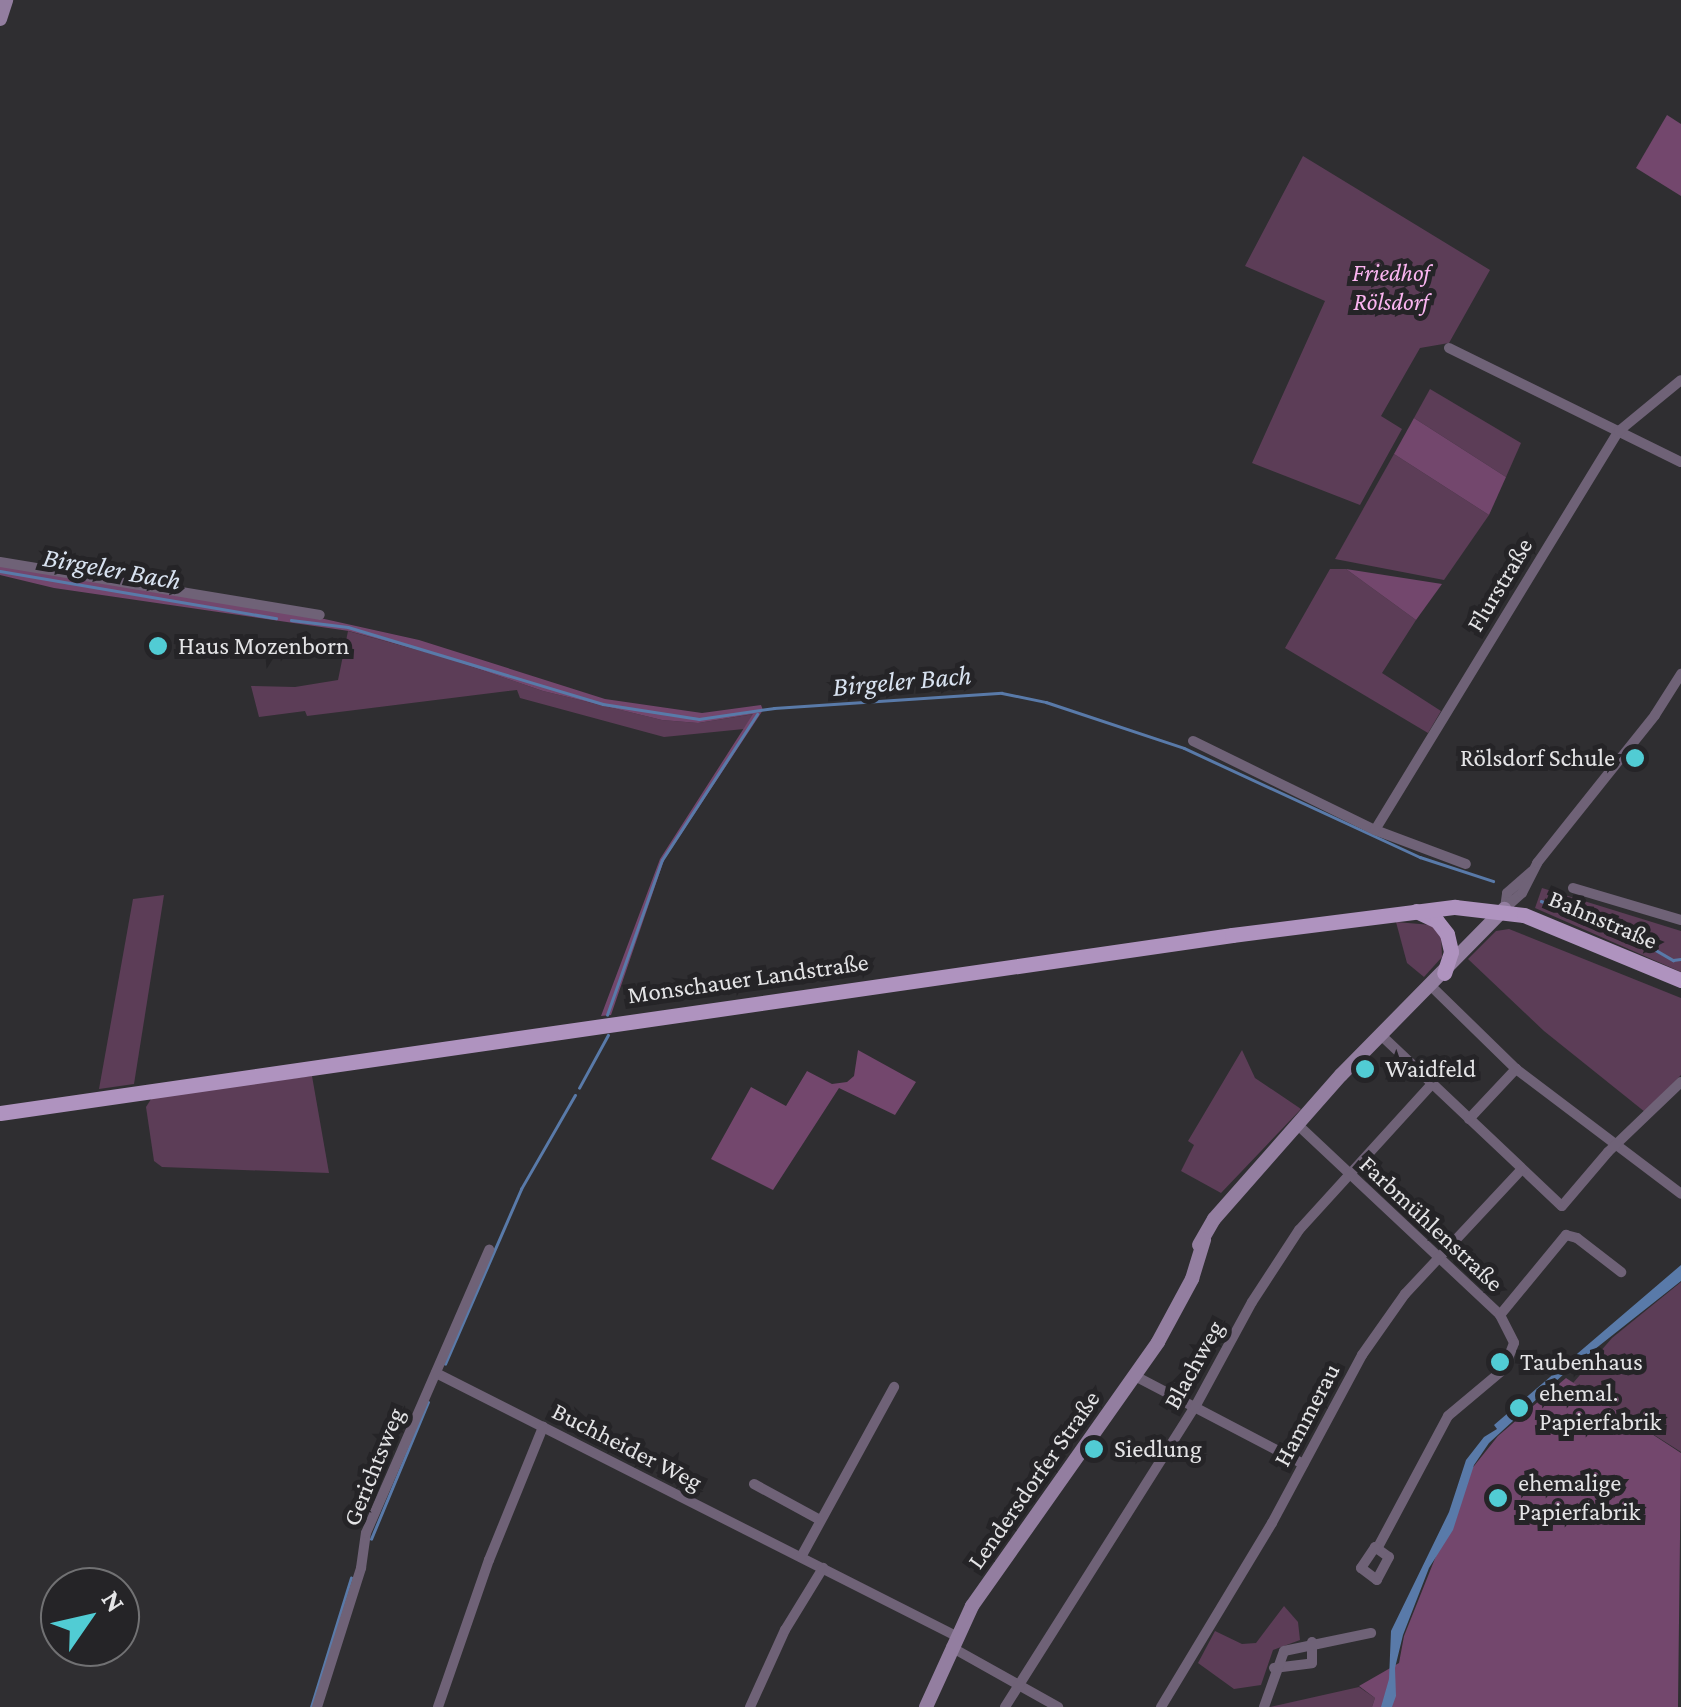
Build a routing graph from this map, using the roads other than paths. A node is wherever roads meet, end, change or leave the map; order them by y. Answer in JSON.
{"nodes":[{"id":1,"x":6,"y":0,"type":"edge"},
{"id":2,"x":0,"y":19,"type":"edge"},
{"id":3,"x":1449,"y":348,"type":"dead end"},
{"id":4,"x":1681,"y":380,"type":"edge"},
{"id":5,"x":1618,"y":430,"type":"junction"},
{"id":6,"x":1681,"y":462,"type":"edge"},
{"id":7,"x":0,"y":562,"type":"edge"},
{"id":8,"x":320,"y":616,"type":"dead end"},
{"id":9,"x":1681,"y":674,"type":"edge"},
{"id":10,"x":1192,"y":742,"type":"dead end"},
{"id":11,"x":1375,"y":830,"type":"junction"},
{"id":12,"x":1466,"y":864,"type":"dead end"},
{"id":13,"x":1573,"y":888,"type":"dead end"},
{"id":14,"x":1504,"y":909,"type":"junction"},
{"id":15,"x":1416,"y":911,"type":"junction"},
{"id":16,"x":1681,"y":920,"type":"edge"},
{"id":17,"x":1444,"y":973,"type":"junction"},
{"id":18,"x":1681,"y":980,"type":"edge"},
{"id":19,"x":1429,"y":989,"type":"junction"},
{"id":20,"x":1383,"y":1036,"type":"junction"},
{"id":21,"x":1516,"y":1069,"type":"junction"},
{"id":22,"x":1681,"y":1082,"type":"edge"},
{"id":23,"x":1432,"y":1084,"type":"junction"},
{"id":24,"x":0,"y":1114,"type":"edge"},
{"id":25,"x":1469,"y":1119,"type":"junction"},
{"id":26,"x":1298,"y":1126,"type":"junction"},
{"id":27,"x":1617,"y":1147,"type":"junction"},
{"id":28,"x":1522,"y":1168,"type":"junction"},
{"id":29,"x":1348,"y":1174,"type":"junction"},
{"id":30,"x":1681,"y":1194,"type":"edge"},
{"id":31,"x":490,"y":1250,"type":"dead end"},
{"id":32,"x":1437,"y":1257,"type":"junction"},
{"id":33,"x":1621,"y":1272,"type":"dead end"},
{"id":34,"x":1500,"y":1315,"type":"junction"},
{"id":35,"x":436,"y":1373,"type":"junction"},
{"id":36,"x":1135,"y":1376,"type":"junction"},
{"id":37,"x":894,"y":1387,"type":"dead end"},
{"id":38,"x":1195,"y":1407,"type":"junction"},
{"id":39,"x":543,"y":1427,"type":"junction"},
{"id":40,"x":1303,"y":1464,"type":"junction"},
{"id":41,"x":754,"y":1484,"type":"dead end"},
{"id":42,"x":820,"y":1520,"type":"junction"},
{"id":43,"x":1377,"y":1549,"type":"dead end"},
{"id":44,"x":801,"y":1558,"type":"junction"},
{"id":45,"x":824,"y":1568,"type":"junction"},
{"id":46,"x":1371,"y":1632,"type":"dead end"},
{"id":47,"x":953,"y":1641,"type":"junction"},
{"id":48,"x":1312,"y":1642,"type":"junction"},
{"id":49,"x":1274,"y":1668,"type":"junction"},
{"id":50,"x":1018,"y":1686,"type":"junction"},
{"id":51,"x":317,"y":1707,"type":"edge"},
{"id":52,"x":438,"y":1707,"type":"edge"},
{"id":53,"x":750,"y":1707,"type":"edge"},
{"id":54,"x":926,"y":1707,"type":"edge"},
{"id":55,"x":1005,"y":1707,"type":"edge"},
{"id":56,"x":1058,"y":1707,"type":"edge"},
{"id":57,"x":1162,"y":1707,"type":"edge"},
{"id":58,"x":1264,"y":1707,"type":"edge"}],
"edges":[{"from":1,"to":2,"type":"street"},
{"from":3,"to":5,"type":"street"},
{"from":4,"to":5,"type":"street","name":"Flurstraße"},
{"from":5,"to":6,"type":"street"},
{"from":5,"to":11,"type":"street","name":"Flurstraße"},
{"from":7,"to":8,"type":"street"},
{"from":9,"to":14,"type":"street"},
{"from":10,"to":11,"type":"street"},
{"from":11,"to":12,"type":"street"},
{"from":13,"to":16,"type":"street"},
{"from":14,"to":15,"type":"main road","name":"Monschauer Landstraße"},
{"from":14,"to":17,"type":"street","name":"Lendersdorfer Straße"},
{"from":14,"to":18,"type":"main road","name":"Bahnstraße"},
{"from":15,"to":17,"type":"main road"},
{"from":15,"to":24,"type":"main road","name":"Monschauer Landstraße"},
{"from":17,"to":19,"type":"street","name":"Lendersdorfer Straße"},
{"from":19,"to":20,"type":"street","name":"Lendersdorfer Straße"},
{"from":19,"to":21,"type":"street"},
{"from":20,"to":23,"type":"street"},
{"from":20,"to":26,"type":"street","name":"Lendersdorfer Straße"},
{"from":21,"to":25,"type":"street"},
{"from":21,"to":27,"type":"street"},
{"from":22,"to":27,"type":"street"},
{"from":23,"to":25,"type":"street"},
{"from":23,"to":29,"type":"street","name":"Blachweg"},
{"from":25,"to":28,"type":"street"},
{"from":26,"to":29,"type":"street","name":"Farbmühlenstraße"},
{"from":26,"to":36,"type":"street","name":"Lendersdorfer Straße"},
{"from":27,"to":28,"type":"street"},
{"from":27,"to":30,"type":"street"},
{"from":28,"to":32,"type":"street","name":"Hammerau"},
{"from":29,"to":32,"type":"street","name":"Farbmühlenstraße"},
{"from":29,"to":38,"type":"street","name":"Blachweg"},
{"from":31,"to":35,"type":"street","name":"Gerichtsweg"},
{"from":32,"to":34,"type":"street","name":"Farbmühlenstraße"},
{"from":32,"to":40,"type":"street","name":"Hammerau"},
{"from":33,"to":34,"type":"street","name":"Farbmühlenstraße"},
{"from":34,"to":43,"type":"street"},
{"from":35,"to":39,"type":"street","name":"Buchheider Weg"},
{"from":35,"to":51,"type":"street","name":"Gerichtsweg"},
{"from":36,"to":38,"type":"street"},
{"from":36,"to":47,"type":"street","name":"Lendersdorfer Straße"},
{"from":37,"to":42,"type":"street"},
{"from":38,"to":40,"type":"street"},
{"from":38,"to":50,"type":"street","name":"Blachweg"},
{"from":39,"to":44,"type":"street","name":"Buchheider Weg"},
{"from":39,"to":52,"type":"street"},
{"from":40,"to":57,"type":"street","name":"Hammerau"},
{"from":41,"to":42,"type":"street"},
{"from":42,"to":44,"type":"street"},
{"from":44,"to":45,"type":"street","name":"Buchheider Weg"},
{"from":45,"to":47,"type":"street","name":"Buchheider Weg"},
{"from":45,"to":53,"type":"street"},
{"from":46,"to":48,"type":"street"},
{"from":47,"to":50,"type":"street","name":"Buchheider Weg"},
{"from":47,"to":54,"type":"street","name":"Lendersdorfer Straße"},
{"from":48,"to":49,"type":"street"},
{"from":48,"to":49,"type":"street"},
{"from":49,"to":58,"type":"street"},
{"from":50,"to":55,"type":"street","name":"Blachweg"},
{"from":50,"to":56,"type":"street","name":"Buchheider Weg"}]}
